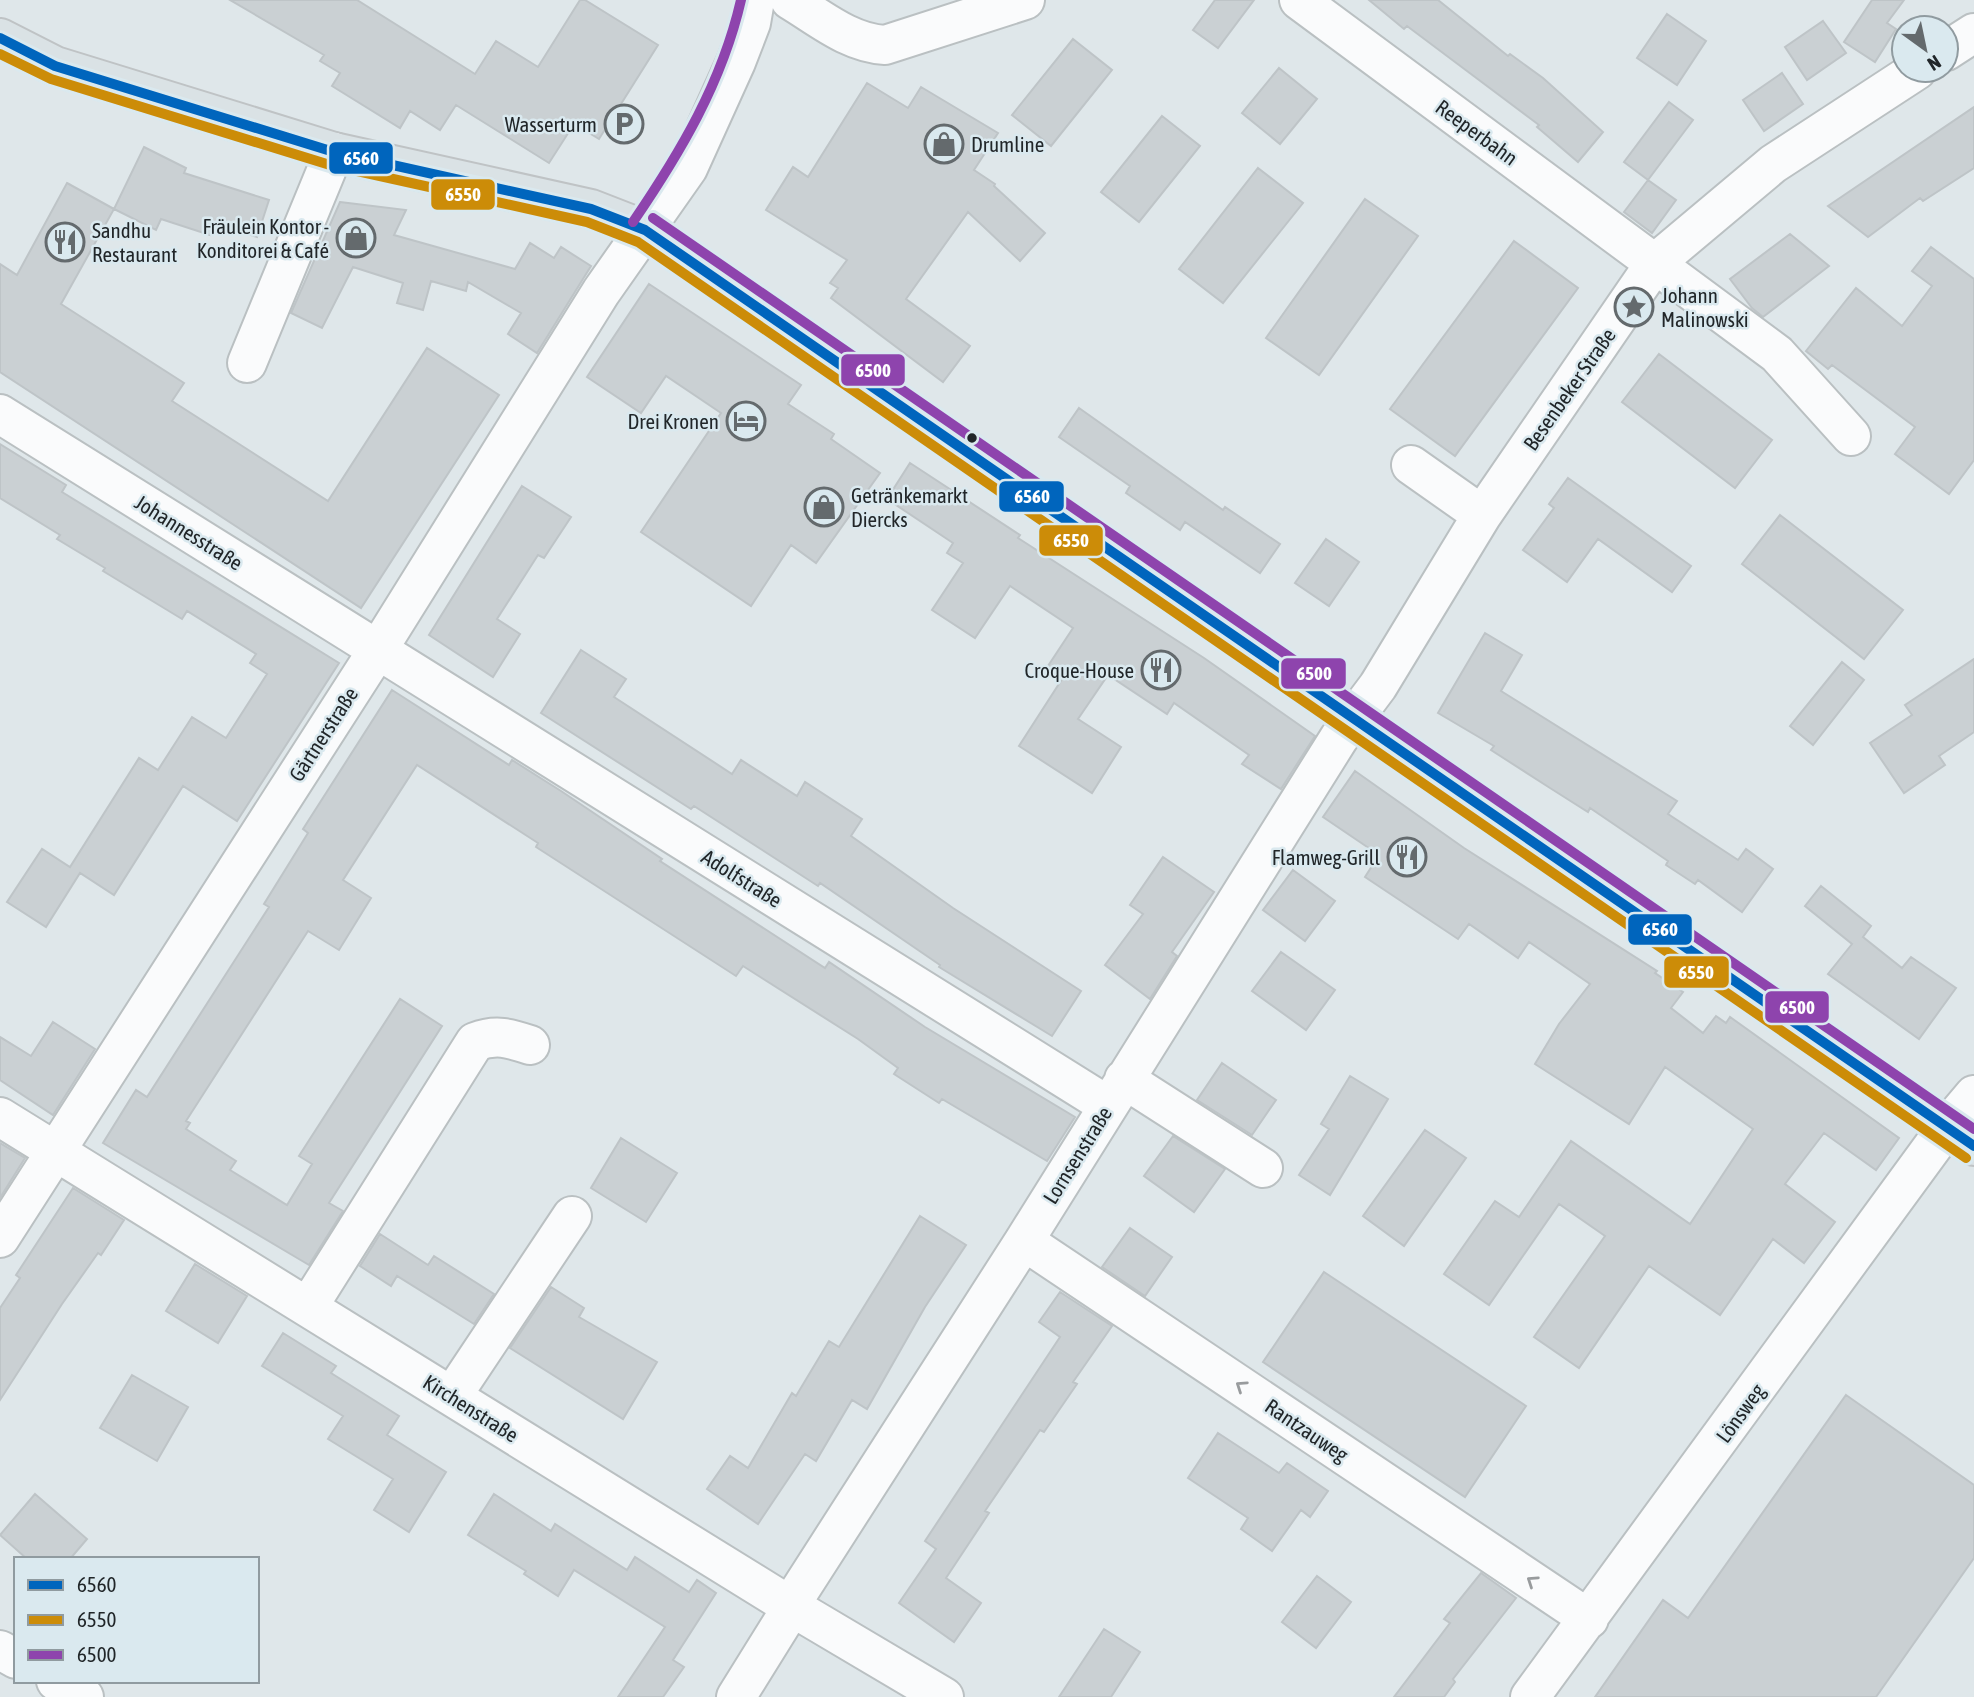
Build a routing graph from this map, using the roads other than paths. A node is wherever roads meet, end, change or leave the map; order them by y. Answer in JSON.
{"nodes":[{"id":1,"x":755,"y":0,"type":"edge"},
{"id":2,"x":790,"y":0,"type":"edge"},
{"id":3,"x":1025,"y":0,"type":"edge"},
{"id":4,"x":1299,"y":0,"type":"edge"},
{"id":5,"x":0,"y":38,"type":"edge"},
{"id":6,"x":1896,"y":84,"type":"edge"},
{"id":7,"x":334,"y":152,"type":"junction"},
{"id":8,"x":645,"y":230,"type":"junction"},
{"id":9,"x":1655,"y":263,"type":"junction"},
{"id":10,"x":247,"y":363,"type":"dead end"},
{"id":11,"x":0,"y":414,"type":"edge"},
{"id":12,"x":1851,"y":436,"type":"dead end"},
{"id":13,"x":1411,"y":464,"type":"dead end"},
{"id":14,"x":1482,"y":515,"type":"junction"},
{"id":15,"x":377,"y":651,"type":"junction"},
{"id":16,"x":1354,"y":720,"type":"junction"},
{"id":17,"x":530,"y":1045,"type":"dead end"},
{"id":18,"x":1116,"y":1092,"type":"junction"},
{"id":19,"x":1974,"y":1095,"type":"edge"},
{"id":20,"x":0,"y":1117,"type":"edge"},
{"id":21,"x":1961,"y":1136,"type":"edge"},
{"id":22,"x":56,"y":1150,"type":"junction"},
{"id":23,"x":1263,"y":1168,"type":"dead end"},
{"id":24,"x":572,"y":1216,"type":"dead end"},
{"id":25,"x":0,"y":1238,"type":"edge"},
{"id":26,"x":1024,"y":1241,"type":"junction"},
{"id":27,"x":308,"y":1307,"type":"junction"},
{"id":28,"x":452,"y":1396,"type":"junction"},
{"id":29,"x":796,"y":1599,"type":"junction"},
{"id":30,"x":1589,"y":1619,"type":"junction"},
{"id":31,"x":60,"y":1683,"type":"edge"},
{"id":32,"x":84,"y":1697,"type":"edge"},
{"id":33,"x":736,"y":1697,"type":"edge"},
{"id":34,"x":944,"y":1697,"type":"edge"},
{"id":35,"x":1530,"y":1697,"type":"edge"}],
"edges":[{"from":1,"to":8,"type":"street","name":"Gärtnerstraße"},
{"from":2,"to":3,"type":"street"},
{"from":4,"to":9,"type":"street","name":"Reeperbahn"},
{"from":5,"to":7,"type":"main road"},
{"from":6,"to":9,"type":"street","name":"Besenbeker Straße"},
{"from":7,"to":8,"type":"main road"},
{"from":7,"to":10,"type":"street"},
{"from":8,"to":15,"type":"street","name":"Gärtnerstraße"},
{"from":8,"to":16,"type":"main road"},
{"from":9,"to":12,"type":"street","name":"Reeperbahn"},
{"from":9,"to":14,"type":"street","name":"Besenbeker Straße"},
{"from":11,"to":15,"type":"street","name":"Johannesstraße"},
{"from":13,"to":14,"type":"street"},
{"from":14,"to":16,"type":"street","name":"Besenbeker Straße"},
{"from":15,"to":18,"type":"street","name":"Adolfstraße"},
{"from":15,"to":22,"type":"street","name":"Gärtnerstraße"},
{"from":16,"to":18,"type":"street","name":"Lornsenstraße"},
{"from":16,"to":21,"type":"main road"},
{"from":17,"to":27,"type":"street"},
{"from":18,"to":23,"type":"street","name":"Adolfstraße"},
{"from":18,"to":26,"type":"street","name":"Lornsenstraße"},
{"from":19,"to":21,"type":"street","name":"Lönsweg"},
{"from":20,"to":22,"type":"street","name":"Kirchenstraße"},
{"from":21,"to":30,"type":"street","name":"Lönsweg"},
{"from":22,"to":25,"type":"street","name":"Gärtnerstraße"},
{"from":22,"to":27,"type":"street","name":"Kirchenstraße"},
{"from":24,"to":28,"type":"street"},
{"from":26,"to":29,"type":"street","name":"Lornsenstraße"},
{"from":30,"to":26,"type":"street","name":"Rantzauweg","one_way":true},
{"from":27,"to":28,"type":"street","name":"Kirchenstraße"},
{"from":28,"to":29,"type":"street","name":"Kirchenstraße"},
{"from":29,"to":33,"type":"street","name":"Lornsenstraße"},
{"from":29,"to":34,"type":"street","name":"Kirchenstraße"},
{"from":30,"to":35,"type":"street","name":"Lönsweg"},
{"from":31,"to":32,"type":"street"}]}
